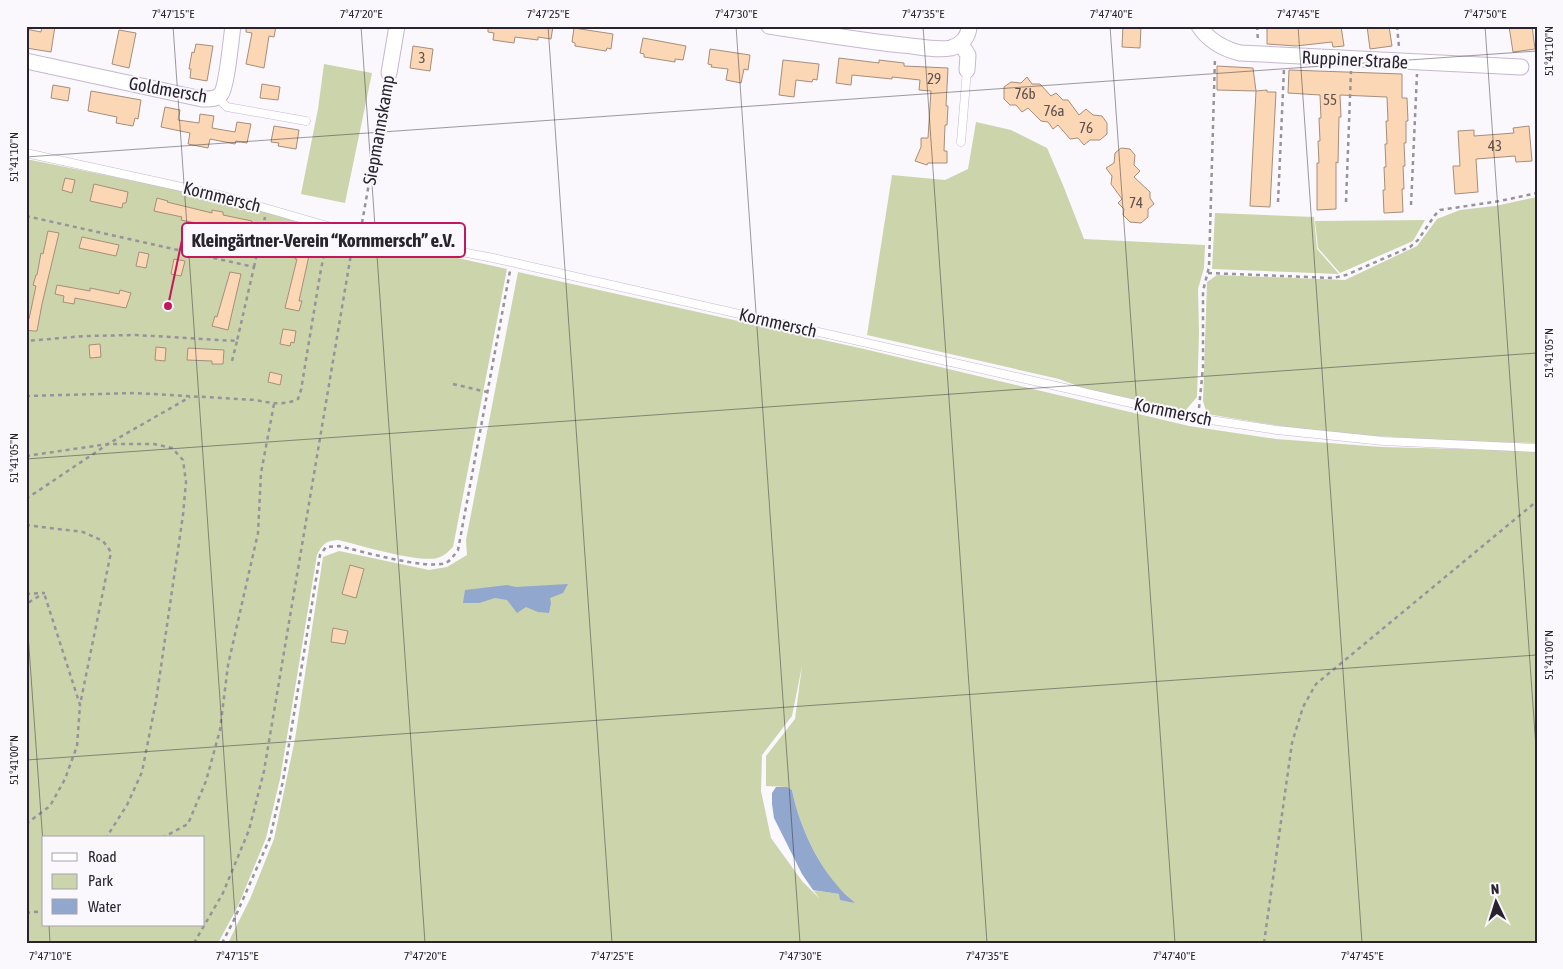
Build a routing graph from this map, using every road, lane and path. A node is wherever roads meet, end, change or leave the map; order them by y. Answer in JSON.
{"nodes":[{"id":1,"x":233,"y":26,"type":"edge"},
{"id":2,"x":397,"y":26,"type":"edge"},
{"id":3,"x":769,"y":26,"type":"edge"},
{"id":4,"x":970,"y":26,"type":"edge"},
{"id":5,"x":1199,"y":26,"type":"edge"},
{"id":6,"x":1397,"y":26,"type":"edge"},
{"id":7,"x":1216,"y":43,"type":"junction"},
{"id":8,"x":960,"y":44,"type":"junction"},
{"id":9,"x":1284,"y":56,"type":"junction"},
{"id":10,"x":1351,"y":60,"type":"junction"},
{"id":11,"x":26,"y":61,"type":"edge"},
{"id":12,"x":1401,"y":62,"type":"junction"},
{"id":13,"x":1418,"y":62,"type":"junction"},
{"id":14,"x":1521,"y":67,"type":"dead end"},
{"id":15,"x":967,"y":70,"type":"joint"},
{"id":16,"x":389,"y":73,"type":"joint"},
{"id":17,"x":217,"y":97,"type":"junction"},
{"id":18,"x":306,"y":120,"type":"dead end"},
{"id":19,"x":961,"y":142,"type":"dead end"},
{"id":20,"x":26,"y":153,"type":"edge"},
{"id":21,"x":1537,"y":193,"type":"edge"},
{"id":22,"x":1278,"y":202,"type":"dead end"},
{"id":23,"x":1346,"y":202,"type":"dead end"},
{"id":24,"x":1411,"y":205,"type":"dead end"},
{"id":25,"x":26,"y":216,"type":"edge"},
{"id":26,"x":263,"y":224,"type":"dead end"},
{"id":27,"x":331,"y":227,"type":"junction"},
{"id":28,"x":359,"y":232,"type":"junction"},
{"id":29,"x":512,"y":263,"type":"junction"},
{"id":30,"x":254,"y":267,"type":"junction"},
{"id":31,"x":1208,"y":273,"type":"junction"},
{"id":32,"x":26,"y":341,"type":"edge"},
{"id":33,"x":237,"y":341,"type":"junction"},
{"id":34,"x":232,"y":362,"type":"dead end"},
{"id":35,"x":453,"y":384,"type":"dead end"},
{"id":36,"x":488,"y":392,"type":"junction"},
{"id":37,"x":26,"y":396,"type":"edge"},
{"id":38,"x":191,"y":396,"type":"junction"},
{"id":39,"x":274,"y":404,"type":"junction"},
{"id":40,"x":1197,"y":418,"type":"junction"},
{"id":41,"x":108,"y":444,"type":"junction"},
{"id":42,"x":1537,"y":448,"type":"edge"},
{"id":43,"x":26,"y":456,"type":"edge"},
{"id":44,"x":26,"y":499,"type":"edge"},
{"id":45,"x":1537,"y":501,"type":"edge"},
{"id":46,"x":26,"y":525,"type":"edge"},
{"id":47,"x":44,"y":593,"type":"junction"},
{"id":48,"x":26,"y":594,"type":"edge"},
{"id":49,"x":26,"y":604,"type":"edge"},
{"id":50,"x":80,"y":705,"type":"junction"},
{"id":51,"x":26,"y":824,"type":"edge"},
{"id":52,"x":107,"y":836,"type":"edge"},
{"id":53,"x":166,"y":836,"type":"edge"},
{"id":54,"x":42,"y":911,"type":"edge"},
{"id":55,"x":26,"y":913,"type":"edge"},
{"id":56,"x":205,"y":924,"type":"edge"},
{"id":57,"x":204,"y":926,"type":"edge"},
{"id":58,"x":194,"y":943,"type":"edge"},
{"id":59,"x":222,"y":943,"type":"edge"},
{"id":60,"x":1264,"y":943,"type":"edge"}],
"edges":[{"from":1,"to":17,"type":"street"},
{"from":2,"to":16,"type":"street","name":"Siepmannskamp"},
{"from":3,"to":8,"type":"street"},
{"from":4,"to":8,"type":"street"},
{"from":5,"to":7,"type":"street","name":"Ruppiner Straße"},
{"from":6,"to":12,"type":"path"},
{"from":7,"to":9,"type":"street","name":"Ruppiner Straße"},
{"from":7,"to":31,"type":"path"},
{"from":8,"to":15,"type":"street"},
{"from":9,"to":10,"type":"street","name":"Ruppiner Straße"},
{"from":9,"to":22,"type":"path"},
{"from":10,"to":12,"type":"street","name":"Ruppiner Straße"},
{"from":10,"to":23,"type":"path"},
{"from":11,"to":17,"type":"street","name":"Goldmersch"},
{"from":12,"to":13,"type":"street","name":"Ruppiner Straße"},
{"from":13,"to":14,"type":"street","name":"Ruppiner Straße"},
{"from":13,"to":24,"type":"path"},
{"from":15,"to":19,"type":"lane"},
{"from":16,"to":28,"type":"path","name":"Siepmannskamp"},
{"from":17,"to":18,"type":"lane","name":"Goldmersch"},
{"from":20,"to":27,"type":"lane","name":"Kornmersch"},
{"from":21,"to":31,"type":"path"},
{"from":25,"to":30,"type":"path"},
{"from":26,"to":30,"type":"path"},
{"from":27,"to":28,"type":"lane","name":"Kornmersch"},
{"from":27,"to":39,"type":"path"},
{"from":28,"to":29,"type":"lane","name":"Kornmersch"},
{"from":28,"to":56,"type":"path","name":"Siepmannskamp"},
{"from":29,"to":36,"type":"path"},
{"from":29,"to":40,"type":"lane","name":"Kornmersch"},
{"from":30,"to":33,"type":"path"},
{"from":31,"to":40,"type":"path"},
{"from":32,"to":33,"type":"path"},
{"from":33,"to":34,"type":"path"},
{"from":35,"to":36,"type":"path"},
{"from":36,"to":59,"type":"path"},
{"from":37,"to":38,"type":"path"},
{"from":38,"to":39,"type":"path"},
{"from":38,"to":41,"type":"path"},
{"from":39,"to":53,"type":"path"},
{"from":40,"to":42,"type":"lane","name":"Kornmersch"},
{"from":41,"to":43,"type":"path"},
{"from":41,"to":44,"type":"path"},
{"from":41,"to":52,"type":"path"},
{"from":45,"to":60,"type":"path"},
{"from":46,"to":50,"type":"path"},
{"from":47,"to":48,"type":"path"},
{"from":47,"to":49,"type":"path"},
{"from":47,"to":50,"type":"path"},
{"from":50,"to":51,"type":"path"},
{"from":54,"to":55,"type":"path"},
{"from":57,"to":58,"type":"path","name":"Siepmannskamp"}]}
